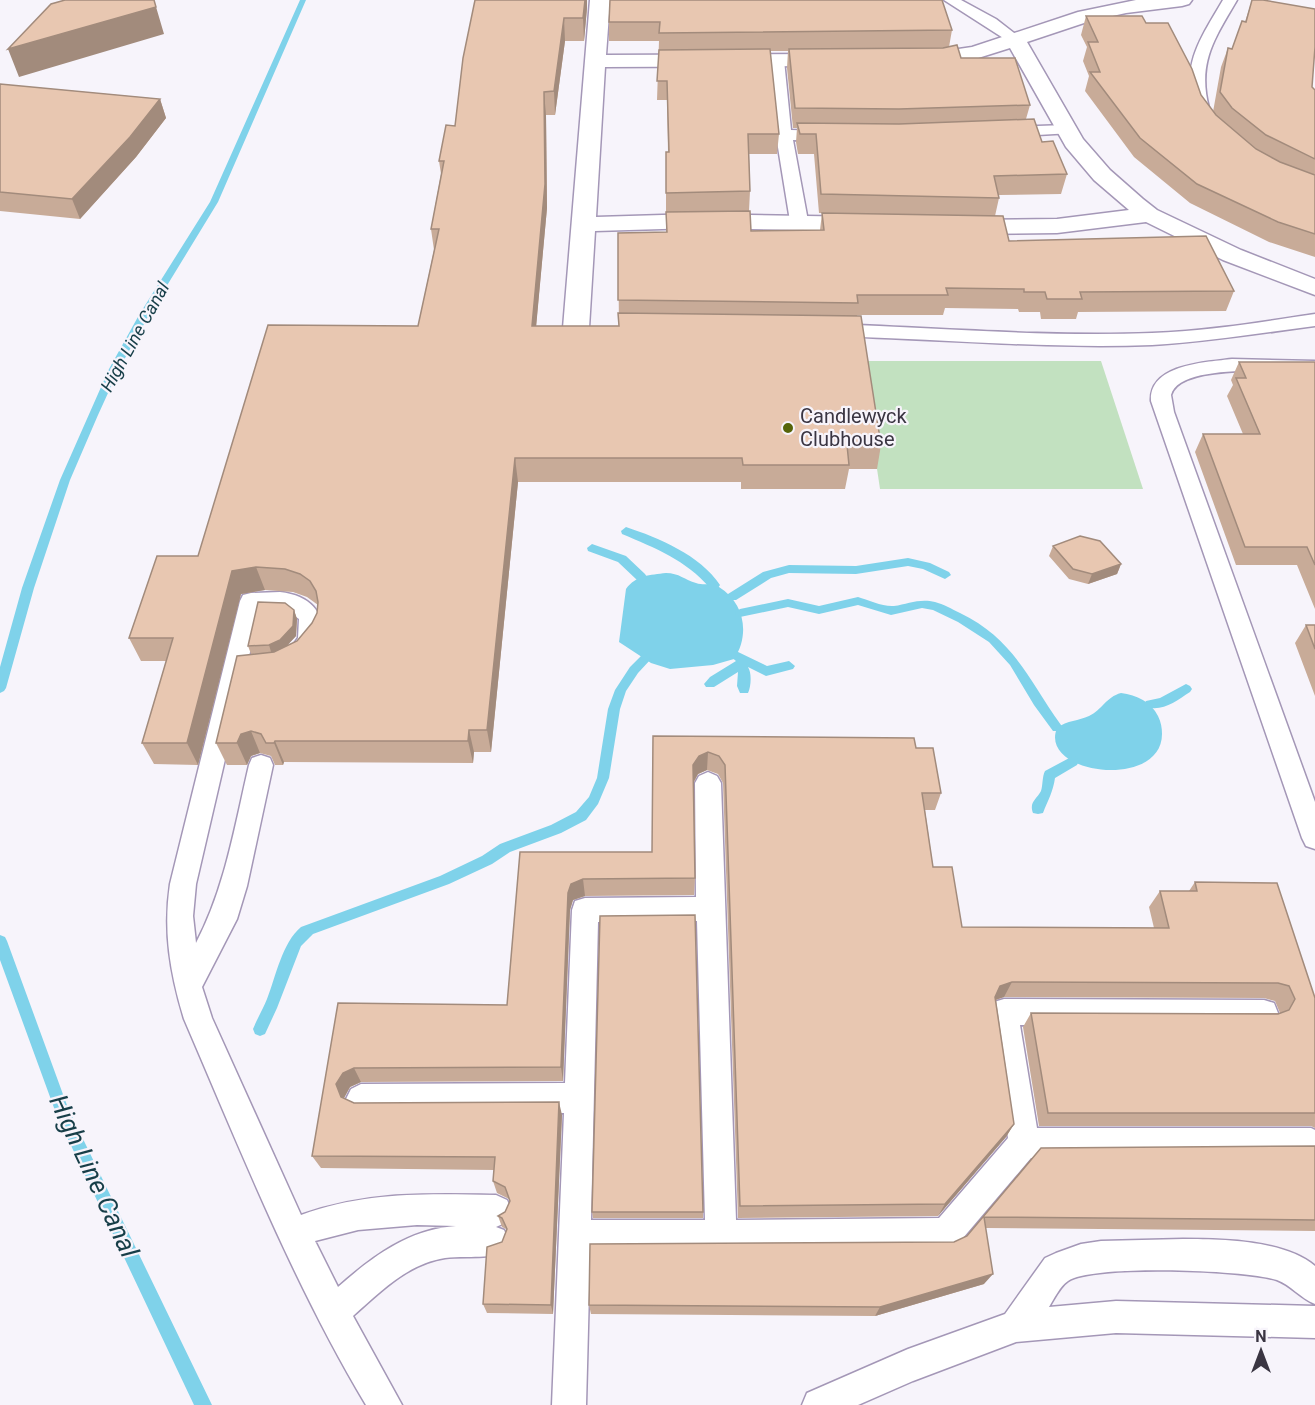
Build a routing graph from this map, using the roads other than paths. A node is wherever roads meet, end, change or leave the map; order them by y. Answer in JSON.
{"nodes":[{"id":1,"x":600,"y":0,"type":"edge"},
{"id":2,"x":951,"y":0,"type":"edge"},
{"id":3,"x":1182,"y":0,"type":"edge"},
{"id":4,"x":1230,"y":0,"type":"edge"},
{"id":5,"x":1016,"y":40,"type":"junction"},
{"id":6,"x":777,"y":60,"type":"junction"},
{"id":7,"x":857,"y":60,"type":"edge"},
{"id":8,"x":903,"y":60,"type":"edge"},
{"id":9,"x":595,"y":61,"type":"junction"},
{"id":10,"x":1209,"y":121,"type":"edge"},
{"id":11,"x":1066,"y":130,"type":"junction"},
{"id":12,"x":989,"y":133,"type":"edge"},
{"id":13,"x":784,"y":135,"type":"junction"},
{"id":14,"x":840,"y":136,"type":"edge"},
{"id":15,"x":1149,"y":215,"type":"junction"},
{"id":16,"x":799,"y":222,"type":"junction"},
{"id":17,"x":583,"y":224,"type":"junction"},
{"id":18,"x":893,"y":225,"type":"edge"},
{"id":19,"x":935,"y":226,"type":"edge"},
{"id":20,"x":1315,"y":288,"type":"edge"},
{"id":21,"x":1315,"y":320,"type":"edge"},
{"id":22,"x":576,"y":328,"type":"joint"},
{"id":23,"x":599,"y":328,"type":"edge"},
{"id":24,"x":820,"y":330,"type":"edge"},
{"id":25,"x":1315,"y":367,"type":"edge"},
{"id":26,"x":283,"y":663,"type":"edge"},
{"id":27,"x":261,"y":765,"type":"dead end"},
{"id":28,"x":708,"y":783,"type":"dead end"},
{"id":29,"x":1315,"y":837,"type":"edge"},
{"id":30,"x":710,"y":909,"type":"junction"},
{"id":31,"x":188,"y":986,"type":"junction"},
{"id":32,"x":1264,"y":1013,"type":"edge"},
{"id":33,"x":579,"y":1098,"type":"junction"},
{"id":34,"x":361,"y":1099,"type":"dead end"},
{"id":35,"x":1024,"y":1143,"type":"junction"},
{"id":36,"x":1311,"y":1143,"type":"dead end"},
{"id":37,"x":294,"y":1233,"type":"junction"},
{"id":38,"x":576,"y":1236,"type":"junction"},
{"id":39,"x":721,"y":1236,"type":"junction"},
{"id":40,"x":1315,"y":1288,"type":"edge"},
{"id":41,"x":333,"y":1312,"type":"junction"},
{"id":42,"x":1315,"y":1322,"type":"edge"},
{"id":43,"x":1016,"y":1326,"type":"junction"},
{"id":44,"x":385,"y":1405,"type":"edge"},
{"id":45,"x":569,"y":1405,"type":"edge"},
{"id":46,"x":819,"y":1405,"type":"edge"}],
"edges":[{"from":1,"to":9,"type":"street"},
{"from":2,"to":5,"type":"lane"},
{"from":3,"to":5,"type":"street"},
{"from":4,"to":10,"type":"lane"},
{"from":5,"to":8,"type":"street"},
{"from":5,"to":11,"type":"street"},
{"from":6,"to":7,"type":"street"},
{"from":6,"to":9,"type":"street"},
{"from":6,"to":13,"type":"lane"},
{"from":9,"to":17,"type":"street"},
{"from":11,"to":12,"type":"lane"},
{"from":11,"to":15,"type":"street"},
{"from":13,"to":14,"type":"lane"},
{"from":13,"to":16,"type":"lane"},
{"from":15,"to":19,"type":"street"},
{"from":15,"to":20,"type":"street"},
{"from":16,"to":17,"type":"street"},
{"from":16,"to":18,"type":"street"},
{"from":17,"to":22,"type":"street"},
{"from":21,"to":24,"type":"lane"},
{"from":22,"to":23,"type":"lane"},
{"from":25,"to":29,"type":"lane"},
{"from":26,"to":31,"type":"lane"},
{"from":27,"to":31,"type":"lane"},
{"from":28,"to":30,"type":"lane"},
{"from":30,"to":33,"type":"lane"},
{"from":30,"to":39,"type":"lane"},
{"from":31,"to":37,"type":"lane"},
{"from":32,"to":35,"type":"lane"},
{"from":33,"to":34,"type":"lane"},
{"from":33,"to":38,"type":"lane"},
{"from":35,"to":36,"type":"lane"},
{"from":35,"to":39,"type":"lane"},
{"from":37,"to":41,"type":"lane"},
{"from":37,"to":41,"type":"lane"},
{"from":38,"to":39,"type":"lane"},
{"from":38,"to":45,"type":"lane"},
{"from":40,"to":43,"type":"lane"},
{"from":41,"to":44,"type":"lane"},
{"from":42,"to":43,"type":"lane"},
{"from":43,"to":46,"type":"lane"}]}
